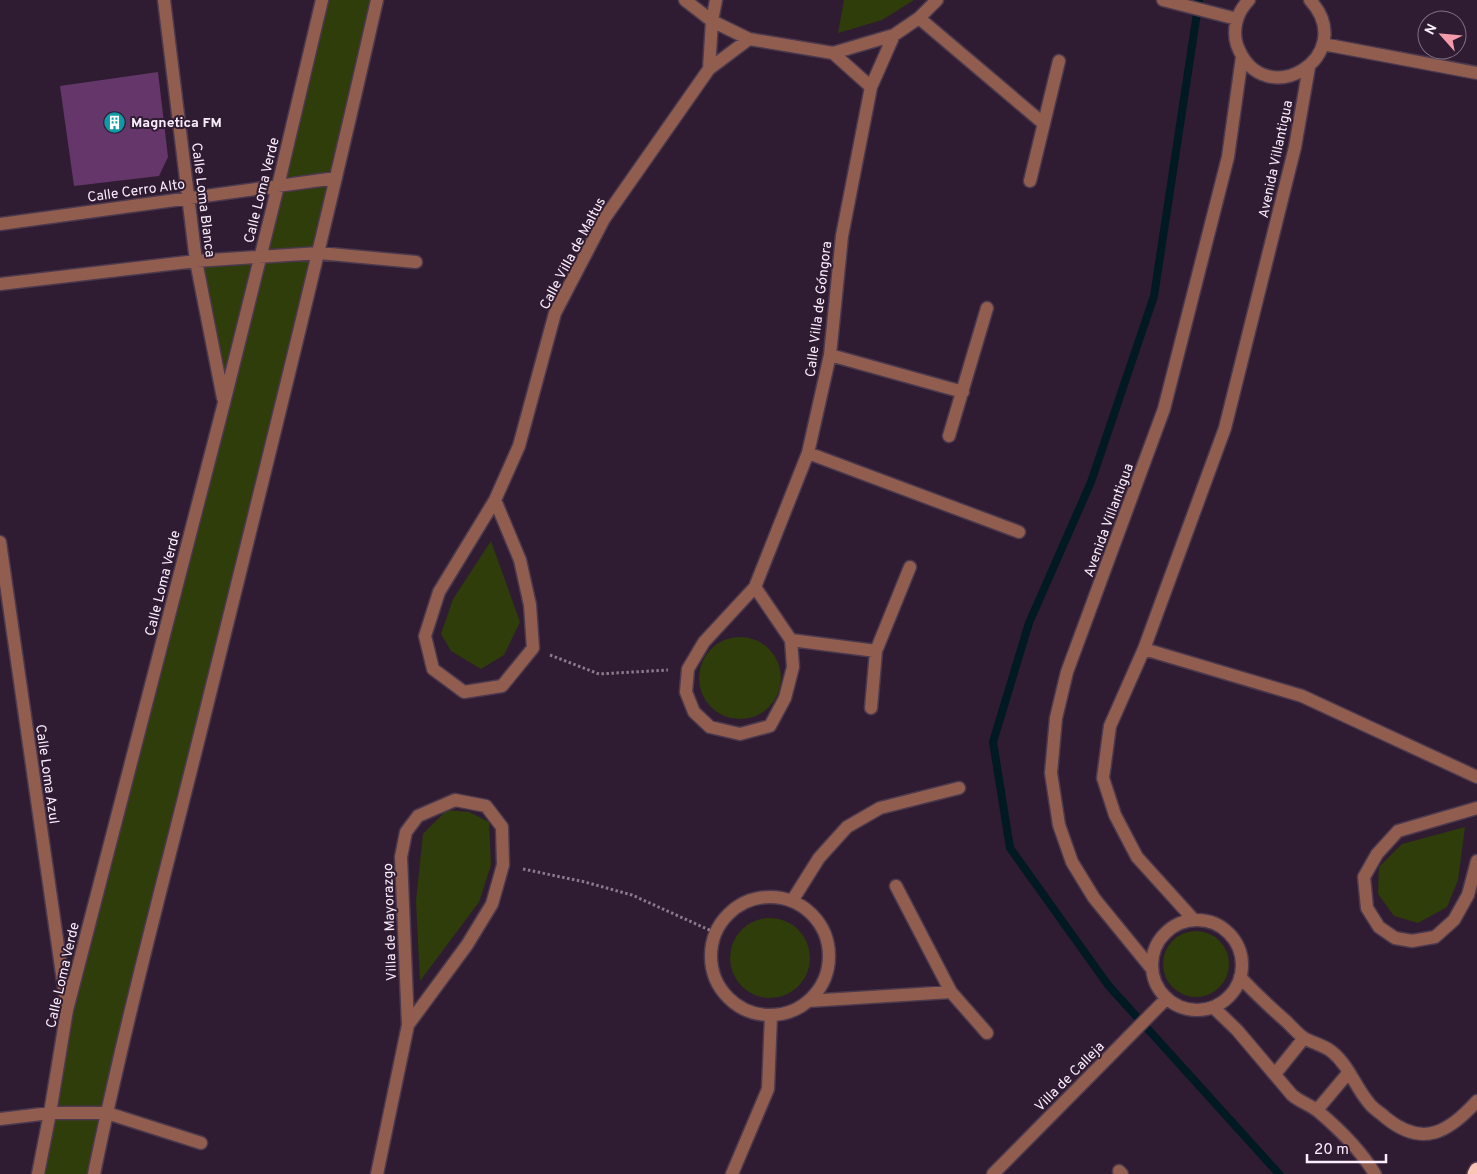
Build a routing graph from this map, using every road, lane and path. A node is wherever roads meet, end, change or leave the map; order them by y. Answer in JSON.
{"nodes":[{"id":1,"x":164,"y":0,"type":"edge"},
{"id":2,"x":322,"y":0,"type":"edge"},
{"id":3,"x":377,"y":0,"type":"edge"},
{"id":4,"x":685,"y":0,"type":"edge"},
{"id":5,"x":716,"y":0,"type":"edge"},
{"id":6,"x":937,"y":0,"type":"edge"},
{"id":7,"x":1163,"y":0,"type":"edge"},
{"id":8,"x":1249,"y":0,"type":"edge"},
{"id":9,"x":1316,"y":3,"type":"edge"},
{"id":10,"x":919,"y":18,"type":"junction"},
{"id":11,"x":1237,"y":18,"type":"junction"},
{"id":12,"x":712,"y":21,"type":"junction"},
{"id":13,"x":894,"y":35,"type":"junction"},
{"id":14,"x":749,"y":39,"type":"junction"},
{"id":15,"x":1323,"y":44,"type":"junction"},
{"id":16,"x":833,"y":53,"type":"junction"},
{"id":17,"x":1242,"y":58,"type":"junction"},
{"id":18,"x":1059,"y":61,"type":"dead end"},
{"id":19,"x":1308,"y":67,"type":"junction"},
{"id":20,"x":709,"y":69,"type":"junction"},
{"id":21,"x":1477,"y":73,"type":"edge"},
{"id":22,"x":871,"y":87,"type":"junction"},
{"id":23,"x":1044,"y":124,"type":"junction"},
{"id":24,"x":336,"y":178,"type":"junction"},
{"id":25,"x":1030,"y":181,"type":"dead end"},
{"id":26,"x":278,"y":186,"type":"junction"},
{"id":27,"x":189,"y":198,"type":"junction"},
{"id":28,"x":0,"y":224,"type":"edge"},
{"id":29,"x":319,"y":253,"type":"junction"},
{"id":30,"x":260,"y":256,"type":"junction"},
{"id":31,"x":196,"y":260,"type":"junction"},
{"id":32,"x":416,"y":262,"type":"dead end"},
{"id":33,"x":0,"y":284,"type":"edge"},
{"id":34,"x":987,"y":308,"type":"dead end"},
{"id":35,"x":830,"y":355,"type":"junction"},
{"id":36,"x":963,"y":392,"type":"junction"},
{"id":37,"x":224,"y":403,"type":"junction"},
{"id":38,"x":949,"y":436,"type":"dead end"},
{"id":39,"x":808,"y":453,"type":"junction"},
{"id":40,"x":495,"y":500,"type":"junction"},
{"id":41,"x":1019,"y":532,"type":"dead end"},
{"id":42,"x":0,"y":542,"type":"edge"},
{"id":43,"x":910,"y":567,"type":"dead end"},
{"id":44,"x":755,"y":586,"type":"junction"},
{"id":45,"x":791,"y":640,"type":"junction"},
{"id":46,"x":533,"y":648,"type":"junction"},
{"id":47,"x":1144,"y":649,"type":"junction"},
{"id":48,"x":876,"y":651,"type":"junction"},
{"id":49,"x":688,"y":669,"type":"junction"},
{"id":50,"x":871,"y":708,"type":"dead end"},
{"id":51,"x":1477,"y":777,"type":"edge"},
{"id":52,"x":959,"y":788,"type":"dead end"},
{"id":53,"x":1477,"y":808,"type":"edge"},
{"id":54,"x":1477,"y":860,"type":"edge"},
{"id":55,"x":503,"y":865,"type":"junction"},
{"id":56,"x":896,"y":886,"type":"dead end"},
{"id":57,"x":792,"y":901,"type":"junction"},
{"id":58,"x":1194,"y":920,"type":"junction"},
{"id":59,"x":716,"y":933,"type":"junction"},
{"id":60,"x":1152,"y":969,"type":"junction"},
{"id":61,"x":1240,"y":978,"type":"junction"},
{"id":62,"x":951,"y":992,"type":"junction"},
{"id":63,"x":1167,"y":998,"type":"junction"},
{"id":64,"x":808,"y":1001,"type":"junction"},
{"id":65,"x":1213,"y":1007,"type":"junction"},
{"id":66,"x":67,"y":1010,"type":"junction"},
{"id":67,"x":771,"y":1015,"type":"junction"},
{"id":68,"x":408,"y":1024,"type":"junction"},
{"id":69,"x":987,"y":1033,"type":"dead end"},
{"id":70,"x":1304,"y":1038,"type":"junction"},
{"id":71,"x":1349,"y":1072,"type":"junction"},
{"id":72,"x":1275,"y":1074,"type":"junction"},
{"id":73,"x":1477,"y":1101,"type":"edge"},
{"id":74,"x":1317,"y":1110,"type":"junction"},
{"id":75,"x":50,"y":1113,"type":"junction"},
{"id":76,"x":107,"y":1113,"type":"junction"},
{"id":77,"x":0,"y":1119,"type":"edge"},
{"id":78,"x":201,"y":1143,"type":"dead end"},
{"id":79,"x":1477,"y":1170,"type":"edge"},
{"id":80,"x":38,"y":1174,"type":"edge"},
{"id":81,"x":94,"y":1174,"type":"edge"},
{"id":82,"x":377,"y":1174,"type":"edge"},
{"id":83,"x":732,"y":1174,"type":"edge"},
{"id":84,"x":993,"y":1174,"type":"edge"},
{"id":85,"x":1375,"y":1174,"type":"edge"},
{"id":86,"x":1474,"y":1174,"type":"edge"}],
"edges":[{"from":1,"to":27,"type":"street","name":"Calle Loma Blanca"},
{"from":2,"to":26,"type":"street","name":"Calle Loma Verde"},
{"from":3,"to":24,"type":"street"},
{"from":4,"to":12,"type":"street"},
{"from":5,"to":12,"type":"street"},
{"from":6,"to":10,"type":"street"},
{"from":7,"to":11,"type":"street"},
{"from":8,"to":11,"type":"street"},
{"from":9,"to":15,"type":"street"},
{"from":10,"to":13,"type":"street"},
{"from":10,"to":23,"type":"street"},
{"from":11,"to":17,"type":"street"},
{"from":12,"to":14,"type":"street"},
{"from":12,"to":20,"type":"street"},
{"from":13,"to":16,"type":"street"},
{"from":13,"to":22,"type":"street","name":"Calle Villa de Góngora"},
{"from":14,"to":16,"type":"street"},
{"from":14,"to":20,"type":"street","name":"Calle Villa de Maltus"},
{"from":15,"to":19,"type":"street"},
{"from":15,"to":21,"type":"street"},
{"from":16,"to":22,"type":"street"},
{"from":17,"to":19,"type":"street"},
{"from":17,"to":60,"type":"street","name":"Avenida Villantigua"},
{"from":18,"to":23,"type":"street"},
{"from":19,"to":47,"type":"street","name":"Avenida Villantigua"},
{"from":20,"to":40,"type":"street","name":"Calle Villa de Maltus"},
{"from":22,"to":35,"type":"street","name":"Calle Villa de Góngora"},
{"from":23,"to":25,"type":"street"},
{"from":24,"to":26,"type":"street","name":"Calle Cerro Alto"},
{"from":24,"to":29,"type":"street"},
{"from":26,"to":27,"type":"street","name":"Calle Cerro Alto"},
{"from":26,"to":30,"type":"street","name":"Calle Loma Verde"},
{"from":27,"to":28,"type":"street","name":"Calle Cerro Alto"},
{"from":27,"to":31,"type":"street","name":"Calle Loma Blanca"},
{"from":29,"to":30,"type":"street"},
{"from":29,"to":32,"type":"street"},
{"from":29,"to":76,"type":"street"},
{"from":30,"to":31,"type":"street"},
{"from":30,"to":37,"type":"street","name":"Calle Loma Verde"},
{"from":31,"to":33,"type":"street"},
{"from":31,"to":37,"type":"street","name":"Calle Loma Blanca"},
{"from":34,"to":36,"type":"street"},
{"from":35,"to":36,"type":"street"},
{"from":35,"to":39,"type":"street","name":"Calle Villa de Góngora"},
{"from":36,"to":38,"type":"street"},
{"from":37,"to":66,"type":"street","name":"Calle Loma Verde"},
{"from":39,"to":41,"type":"street"},
{"from":39,"to":44,"type":"street","name":"Calle Villa de Góngora"},
{"from":40,"to":46,"type":"street"},
{"from":40,"to":46,"type":"street","name":"Calle Villa de Maltus"},
{"from":42,"to":66,"type":"street","name":"Calle Loma Azul"},
{"from":43,"to":48,"type":"street"},
{"from":44,"to":45,"type":"street"},
{"from":44,"to":49,"type":"street","name":"Calle Villa de Góngora"},
{"from":45,"to":48,"type":"street"},
{"from":45,"to":49,"type":"street","name":"Calle Villa de Góngora"},
{"from":46,"to":49,"type":"path"},
{"from":47,"to":51,"type":"street"},
{"from":47,"to":58,"type":"street","name":"Avenida Villantigua"},
{"from":48,"to":50,"type":"street"},
{"from":52,"to":57,"type":"street"},
{"from":53,"to":54,"type":"street"},
{"from":55,"to":59,"type":"path"},
{"from":55,"to":68,"type":"street","name":"Villa de Mayorazgo"},
{"from":55,"to":68,"type":"street","name":"Villa de Mayorazgo"},
{"from":56,"to":62,"type":"street"},
{"from":57,"to":59,"type":"street"},
{"from":57,"to":64,"type":"street"},
{"from":58,"to":60,"type":"street"},
{"from":58,"to":61,"type":"street"},
{"from":59,"to":67,"type":"street"},
{"from":60,"to":63,"type":"street"},
{"from":61,"to":65,"type":"street"},
{"from":61,"to":70,"type":"street"},
{"from":62,"to":64,"type":"street"},
{"from":62,"to":69,"type":"street"},
{"from":63,"to":65,"type":"street"},
{"from":63,"to":84,"type":"street","name":"Villa de Calleja"},
{"from":64,"to":67,"type":"street"},
{"from":65,"to":72,"type":"street"},
{"from":66,"to":75,"type":"street","name":"Calle Loma Verde"},
{"from":67,"to":83,"type":"street"},
{"from":68,"to":82,"type":"street","name":"Villa de Mayorazgo"},
{"from":70,"to":71,"type":"street"},
{"from":70,"to":72,"type":"street"},
{"from":71,"to":73,"type":"street"},
{"from":71,"to":74,"type":"street"},
{"from":72,"to":74,"type":"street"},
{"from":74,"to":85,"type":"street"},
{"from":75,"to":76,"type":"street"},
{"from":75,"to":77,"type":"street"},
{"from":75,"to":80,"type":"street","name":"Calle Loma Verde"},
{"from":76,"to":78,"type":"street"},
{"from":76,"to":81,"type":"street"},
{"from":79,"to":86,"type":"highway"}]}
